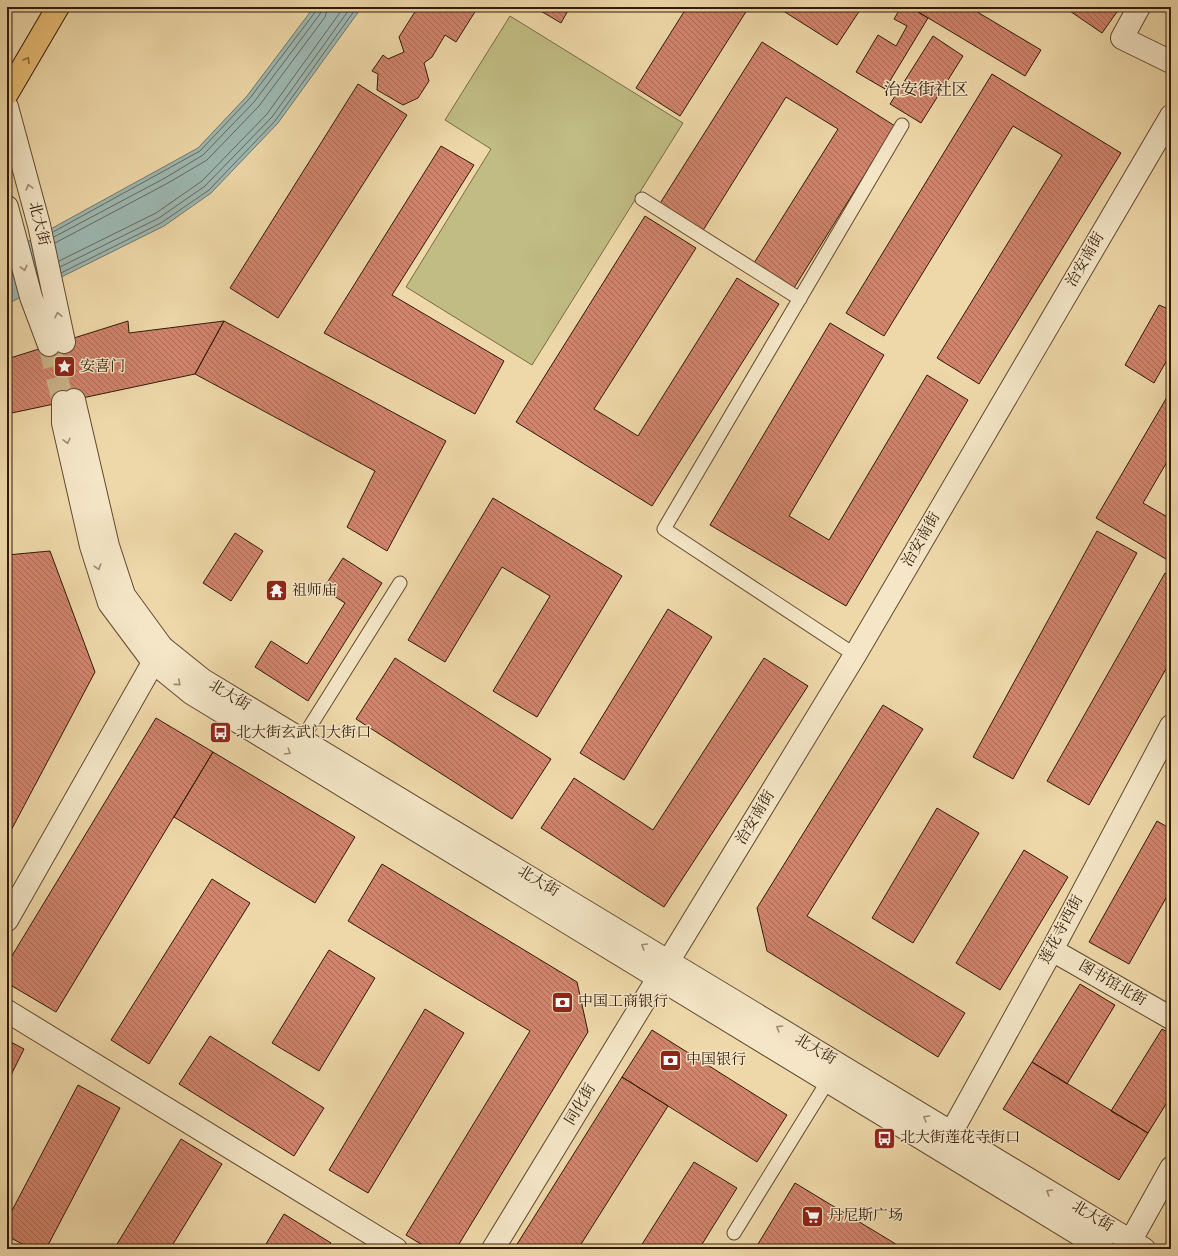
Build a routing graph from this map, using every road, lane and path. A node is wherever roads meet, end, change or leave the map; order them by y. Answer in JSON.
{"nodes":[{"id":1,"x":58,"y":7,"type":"edge"},
{"id":2,"x":1139,"y":7,"type":"edge"},
{"id":3,"x":1171,"y":62,"type":"edge"},
{"id":4,"x":7,"y":94,"type":"edge"},
{"id":5,"x":7,"y":107,"type":"edge"},
{"id":6,"x":1171,"y":116,"type":"edge"},
{"id":7,"x":902,"y":125,"type":"dead end"},
{"id":8,"x":642,"y":199,"type":"dead end"},
{"id":9,"x":7,"y":207,"type":"edge"},
{"id":10,"x":800,"y":299,"type":"junction"},
{"id":11,"x":68,"y":401,"type":"tunnel mouth"},
{"id":12,"x":400,"y":583,"type":"dead end"},
{"id":13,"x":158,"y":654,"type":"junction"},
{"id":14,"x":855,"y":655,"type":"junction"},
{"id":15,"x":1171,"y":726,"type":"edge"},
{"id":16,"x":302,"y":739,"type":"junction"},
{"id":17,"x":7,"y":920,"type":"edge"},
{"id":18,"x":1052,"y":950,"type":"junction"},
{"id":19,"x":664,"y":969,"type":"junction"},
{"id":20,"x":7,"y":1011,"type":"edge"},
{"id":21,"x":1171,"y":1018,"type":"edge"},
{"id":22,"x":833,"y":1072,"type":"junction"},
{"id":23,"x":951,"y":1133,"type":"junction"},
{"id":24,"x":1171,"y":1168,"type":"edge"},
{"id":25,"x":734,"y":1233,"type":"dead end"},
{"id":26,"x":1134,"y":1246,"type":"edge"},
{"id":27,"x":396,"y":1249,"type":"edge"},
{"id":28,"x":493,"y":1249,"type":"edge"},
{"id":29,"x":1104,"y":1249,"type":"edge"}],
"edges":[{"from":4,"to":1,"type":"main road","one_way":true},
{"from":2,"to":3,"type":"street"},
{"from":9,"to":5,"type":"street","name":"北大街","one_way":true},
{"from":6,"to":14,"type":"street","name":"治安南街"},
{"from":7,"to":10,"type":"lane"},
{"from":8,"to":10,"type":"lane"},
{"from":10,"to":14,"type":"lane"},
{"from":11,"to":13,"type":"street","name":"北大街"},
{"from":12,"to":16,"type":"lane"},
{"from":13,"to":16,"type":"street","name":"北大街"},
{"from":13,"to":17,"type":"street"},
{"from":13,"to":19,"type":"street","name":"北大街","one_way":true},
{"from":14,"to":19,"type":"street","name":"治安南街"},
{"from":15,"to":18,"type":"street","name":"莲花寺西街"},
{"from":19,"to":16,"type":"street","name":"北大街","one_way":true},
{"from":18,"to":21,"type":"street","name":"图书馆北街"},
{"from":18,"to":23,"type":"street","name":"莲花寺西街"},
{"from":19,"to":22,"type":"street","name":"北大街"},
{"from":19,"to":28,"type":"street","name":"同化街"},
{"from":20,"to":27,"type":"street"},
{"from":23,"to":22,"type":"street","name":"北大街","one_way":true},
{"from":22,"to":25,"type":"lane"},
{"from":22,"to":29,"type":"street","name":"北大街"},
{"from":26,"to":23,"type":"street","name":"北大街","one_way":true},
{"from":24,"to":26,"type":"street"}]}
